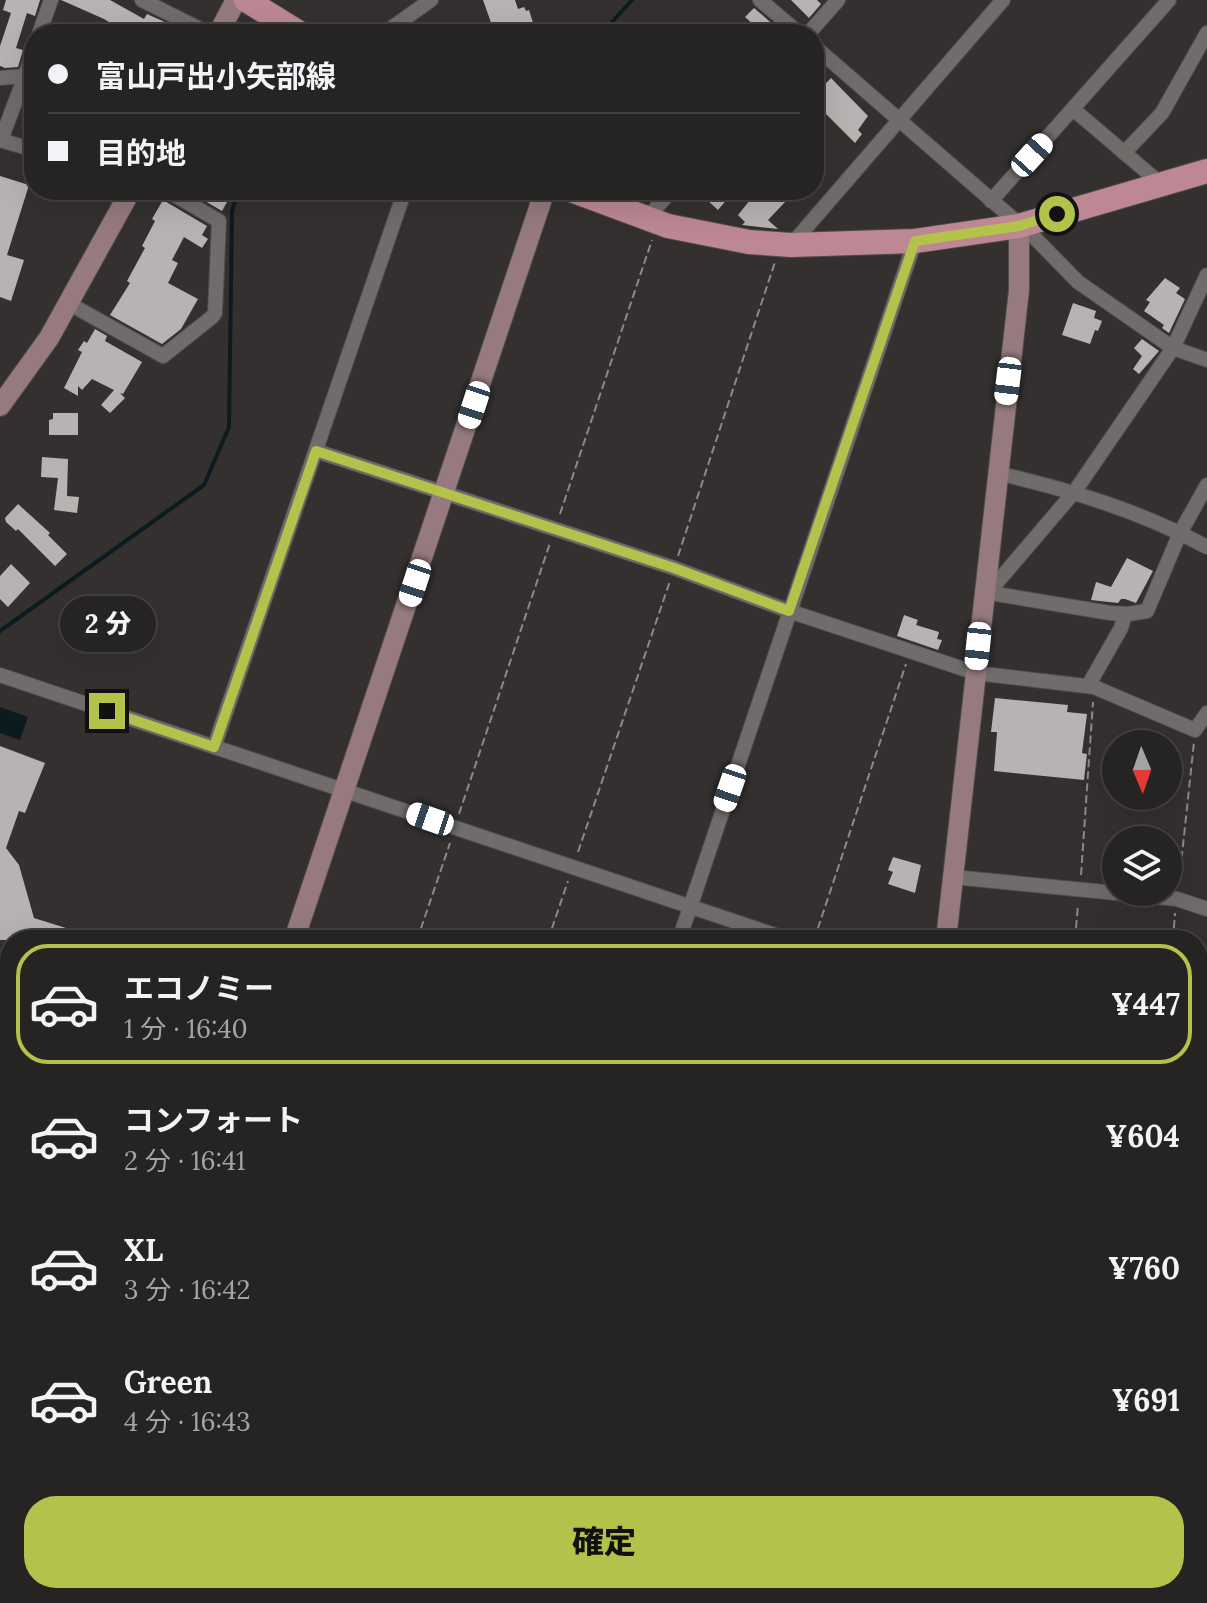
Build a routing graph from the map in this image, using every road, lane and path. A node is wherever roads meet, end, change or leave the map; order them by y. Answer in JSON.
{"nodes":[{"id":1,"x":51,"y":0,"type":"edge"},
{"id":2,"x":142,"y":0,"type":"edge"},
{"id":3,"x":236,"y":0,"type":"edge"},
{"id":4,"x":246,"y":0,"type":"edge"},
{"id":5,"x":431,"y":0,"type":"edge"},
{"id":6,"x":760,"y":0,"type":"edge"},
{"id":7,"x":838,"y":0,"type":"edge"},
{"id":8,"x":1003,"y":0,"type":"edge"},
{"id":9,"x":1169,"y":0,"type":"edge"},
{"id":10,"x":43,"y":24,"type":"edge"},
{"id":11,"x":190,"y":24,"type":"edge"},
{"id":12,"x":223,"y":24,"type":"edge"},
{"id":13,"x":285,"y":24,"type":"edge"},
{"id":14,"x":397,"y":24,"type":"edge"},
{"id":15,"x":788,"y":24,"type":"edge"},
{"id":16,"x":817,"y":24,"type":"edge"},
{"id":17,"x":1207,"y":33,"type":"edge"},
{"id":18,"x":824,"y":55,"type":"edge"},
{"id":19,"x":24,"y":76,"type":"edge"},
{"id":20,"x":0,"y":78,"type":"edge"},
{"id":21,"x":24,"y":87,"type":"edge"},
{"id":22,"x":1073,"y":109,"type":"junction"},
{"id":23,"x":898,"y":121,"type":"junction"},
{"id":24,"x":0,"y":140,"type":"edge"},
{"id":25,"x":24,"y":147,"type":"edge"},
{"id":26,"x":1124,"y":153,"type":"junction"},
{"id":27,"x":1207,"y":171,"type":"edge"},
{"id":28,"x":1161,"y":184,"type":"junction"},
{"id":29,"x":125,"y":200,"type":"edge"},
{"id":30,"x":183,"y":200,"type":"edge"},
{"id":31,"x":402,"y":200,"type":"edge"},
{"id":32,"x":542,"y":200,"type":"edge"},
{"id":33,"x":598,"y":200,"type":"edge"},
{"id":34,"x":665,"y":200,"type":"edge"},
{"id":35,"x":991,"y":201,"type":"junction"},
{"id":36,"x":652,"y":220,"type":"junction"},
{"id":37,"x":1019,"y":226,"type":"junction"},
{"id":38,"x":915,"y":241,"type":"junction"},
{"id":39,"x":785,"y":244,"type":"junction"},
{"id":40,"x":1207,"y":275,"type":"edge"},
{"id":41,"x":68,"y":303,"type":"junction"},
{"id":42,"x":1173,"y":348,"type":"junction"},
{"id":43,"x":1207,"y":360,"type":"edge"},
{"id":44,"x":0,"y":406,"type":"edge"},
{"id":45,"x":316,"y":451,"type":"junction"},
{"id":46,"x":997,"y":473,"type":"junction"},
{"id":47,"x":1207,"y":485,"type":"edge"},
{"id":48,"x":1075,"y":491,"type":"junction"},
{"id":49,"x":444,"y":494,"type":"junction"},
{"id":50,"x":554,"y":530,"type":"junction"},
{"id":51,"x":1180,"y":533,"type":"junction"},
{"id":52,"x":1207,"y":547,"type":"edge"},
{"id":53,"x":674,"y":568,"type":"junction"},
{"id":54,"x":986,"y":592,"type":"junction"},
{"id":55,"x":789,"y":611,"type":"junction"},
{"id":56,"x":1125,"y":614,"type":"junction"},
{"id":57,"x":911,"y":652,"type":"junction"},
{"id":58,"x":976,"y":673,"type":"junction"},
{"id":59,"x":0,"y":675,"type":"edge"},
{"id":60,"x":1091,"y":687,"type":"junction"},
{"id":61,"x":1207,"y":713,"type":"edge"},
{"id":62,"x":1195,"y":730,"type":"junction"},
{"id":63,"x":214,"y":747,"type":"junction"},
{"id":64,"x":346,"y":790,"type":"junction"},
{"id":65,"x":455,"y":827,"type":"junction"},
{"id":66,"x":1182,"y":852,"type":"edge"},
{"id":67,"x":573,"y":867,"type":"junction"},
{"id":68,"x":953,"y":877,"type":"junction"},
{"id":69,"x":1080,"y":890,"type":"junction"},
{"id":70,"x":1102,"y":892,"type":"edge"},
{"id":71,"x":1182,"y":901,"type":"edge"},
{"id":72,"x":690,"y":906,"type":"junction"},
{"id":73,"x":1176,"y":906,"type":"edge"},
{"id":74,"x":1207,"y":909,"type":"edge"},
{"id":75,"x":297,"y":930,"type":"edge"},
{"id":76,"x":420,"y":930,"type":"edge"},
{"id":77,"x":551,"y":930,"type":"edge"},
{"id":78,"x":682,"y":930,"type":"edge"},
{"id":79,"x":761,"y":930,"type":"edge"},
{"id":80,"x":817,"y":930,"type":"edge"},
{"id":81,"x":947,"y":930,"type":"edge"},
{"id":82,"x":1076,"y":930,"type":"edge"},
{"id":83,"x":1174,"y":930,"type":"edge"}],
"edges":[{"from":1,"to":10,"type":"street"},
{"from":2,"to":11,"type":"street"},
{"from":3,"to":12,"type":"street"},
{"from":4,"to":13,"type":"main road"},
{"from":5,"to":14,"type":"street"},
{"from":6,"to":15,"type":"street"},
{"from":7,"to":16,"type":"street"},
{"from":8,"to":23,"type":"street"},
{"from":9,"to":22,"type":"street"},
{"from":17,"to":26,"type":"street"},
{"from":18,"to":23,"type":"street"},
{"from":19,"to":20,"type":"street"},
{"from":21,"to":24,"type":"street"},
{"from":22,"to":26,"type":"street"},
{"from":22,"to":35,"type":"street"},
{"from":23,"to":35,"type":"street"},
{"from":23,"to":39,"type":"street"},
{"from":24,"to":25,"type":"street"},
{"from":26,"to":28,"type":"street"},
{"from":27,"to":28,"type":"main road"},
{"from":28,"to":37,"type":"main road"},
{"from":29,"to":41,"type":"street"},
{"from":30,"to":41,"type":"street"},
{"from":31,"to":45,"type":"street"},
{"from":32,"to":49,"type":"street"},
{"from":33,"to":36,"type":"main road"},
{"from":34,"to":36,"type":"street"},
{"from":35,"to":37,"type":"street"},
{"from":36,"to":39,"type":"main road"},
{"from":36,"to":50,"type":"path"},
{"from":37,"to":38,"type":"main road"},
{"from":37,"to":42,"type":"street"},
{"from":37,"to":46,"type":"street"},
{"from":38,"to":39,"type":"main road"},
{"from":38,"to":55,"type":"street"},
{"from":39,"to":53,"type":"path"},
{"from":40,"to":42,"type":"street"},
{"from":41,"to":44,"type":"street"},
{"from":42,"to":43,"type":"street"},
{"from":42,"to":48,"type":"street"},
{"from":45,"to":49,"type":"street"},
{"from":45,"to":63,"type":"street"},
{"from":46,"to":48,"type":"street"},
{"from":46,"to":54,"type":"street"},
{"from":47,"to":51,"type":"street"},
{"from":48,"to":51,"type":"street"},
{"from":48,"to":54,"type":"street"},
{"from":49,"to":50,"type":"street"},
{"from":49,"to":64,"type":"street"},
{"from":50,"to":53,"type":"street"},
{"from":50,"to":65,"type":"path"},
{"from":51,"to":52,"type":"street"},
{"from":51,"to":56,"type":"street"},
{"from":53,"to":55,"type":"street"},
{"from":53,"to":67,"type":"path"},
{"from":54,"to":56,"type":"street"},
{"from":54,"to":58,"type":"street"},
{"from":55,"to":57,"type":"street"},
{"from":55,"to":72,"type":"street"},
{"from":56,"to":60,"type":"street"},
{"from":57,"to":58,"type":"street"},
{"from":57,"to":80,"type":"path"},
{"from":58,"to":60,"type":"street"},
{"from":58,"to":68,"type":"street"},
{"from":59,"to":63,"type":"street"},
{"from":60,"to":62,"type":"street"},
{"from":60,"to":69,"type":"path"},
{"from":61,"to":62,"type":"street"},
{"from":62,"to":66,"type":"path"},
{"from":63,"to":64,"type":"street"},
{"from":64,"to":65,"type":"street"},
{"from":64,"to":75,"type":"street"},
{"from":65,"to":67,"type":"street"},
{"from":65,"to":76,"type":"path"},
{"from":67,"to":72,"type":"street"},
{"from":67,"to":77,"type":"path"},
{"from":68,"to":69,"type":"street"},
{"from":68,"to":81,"type":"street"},
{"from":69,"to":70,"type":"street"},
{"from":69,"to":82,"type":"path"},
{"from":71,"to":74,"type":"street"},
{"from":72,"to":78,"type":"street"},
{"from":72,"to":79,"type":"street"},
{"from":73,"to":83,"type":"path"}]}
